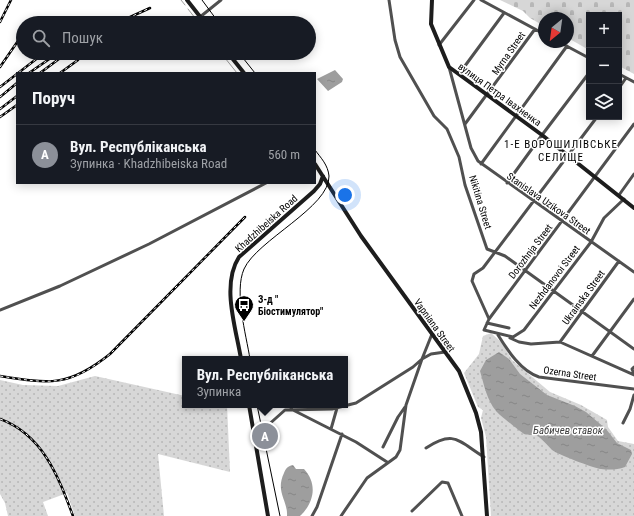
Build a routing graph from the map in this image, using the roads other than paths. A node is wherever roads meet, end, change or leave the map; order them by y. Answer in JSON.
{"nodes":[{"id":1,"x":187,"y":0,"type":"edge"},
{"id":2,"x":221,"y":0,"type":"edge"},
{"id":3,"x":389,"y":0,"type":"edge"},
{"id":4,"x":432,"y":0,"type":"edge"},
{"id":5,"x":474,"y":0,"type":"edge"},
{"id":6,"x":482,"y":0,"type":"edge"},
{"id":7,"x":504,"y":13,"type":"junction"},
{"id":8,"x":199,"y":16,"type":"edge"},
{"id":9,"x":201,"y":16,"type":"edge"},
{"id":10,"x":535,"y":29,"type":"junction"},
{"id":11,"x":538,"y":31,"type":"edge"},
{"id":12,"x":439,"y":45,"type":"junction"},
{"id":13,"x":566,"y":48,"type":"edge"},
{"id":14,"x":571,"y":48,"type":"edge"},
{"id":15,"x":586,"y":56,"type":"edge"},
{"id":16,"x":234,"y":60,"type":"edge"},
{"id":17,"x":449,"y":67,"type":"junction"},
{"id":18,"x":243,"y":72,"type":"edge"},
{"id":19,"x":459,"y":74,"type":"junction"},
{"id":20,"x":622,"y":76,"type":"edge"},
{"id":21,"x":586,"y":77,"type":"edge"},
{"id":22,"x":626,"y":78,"type":"junction"},
{"id":23,"x":634,"y":82,"type":"edge"},
{"id":24,"x":622,"y":84,"type":"edge"},
{"id":25,"x":488,"y":96,"type":"junction"},
{"id":26,"x":516,"y":116,"type":"junction"},
{"id":27,"x":595,"y":120,"type":"edge"},
{"id":28,"x":465,"y":124,"type":"junction"},
{"id":29,"x":634,"y":124,"type":"edge"},
{"id":30,"x":542,"y":134,"type":"junction"},
{"id":31,"x":569,"y":155,"type":"junction"},
{"id":32,"x":481,"y":164,"type":"junction"},
{"id":33,"x":316,"y":165,"type":"edge"},
{"id":34,"x":634,"y":174,"type":"edge"},
{"id":35,"x":323,"y":175,"type":"junction"},
{"id":36,"x":596,"y":176,"type":"junction"},
{"id":37,"x":507,"y":183,"type":"junction"},
{"id":38,"x":264,"y":184,"type":"edge"},
{"id":39,"x":619,"y":195,"type":"junction"},
{"id":40,"x":624,"y":199,"type":"junction"},
{"id":41,"x":535,"y":201,"type":"junction"},
{"id":42,"x":634,"y":208,"type":"edge"},
{"id":43,"x":562,"y":221,"type":"junction"},
{"id":44,"x":590,"y":242,"type":"junction"},
{"id":45,"x":495,"y":252,"type":"junction"},
{"id":46,"x":619,"y":261,"type":"junction"},
{"id":47,"x":526,"y":271,"type":"junction"},
{"id":48,"x":634,"y":272,"type":"edge"},
{"id":49,"x":554,"y":291,"type":"junction"},
{"id":50,"x":634,"y":299,"type":"edge"},
{"id":51,"x":0,"y":310,"type":"edge"},
{"id":52,"x":582,"y":311,"type":"junction"},
{"id":53,"x":489,"y":318,"type":"junction"},
{"id":54,"x":487,"y":323,"type":"junction"},
{"id":55,"x":509,"y":328,"type":"dead end"},
{"id":56,"x":610,"y":332,"type":"junction"},
{"id":57,"x":432,"y":333,"type":"junction"},
{"id":58,"x":498,"y":335,"type":"junction"},
{"id":59,"x":508,"y":337,"type":"junction"},
{"id":60,"x":560,"y":342,"type":"junction"},
{"id":61,"x":634,"y":349,"type":"edge"},
{"id":62,"x":445,"y":352,"type":"junction"},
{"id":63,"x":241,"y":356,"type":"edge"},
{"id":64,"x":592,"y":356,"type":"junction"},
{"id":65,"x":422,"y":359,"type":"junction"},
{"id":66,"x":634,"y":366,"type":"edge"},
{"id":67,"x":634,"y":375,"type":"edge"},
{"id":68,"x":634,"y":389,"type":"edge"},
{"id":69,"x":634,"y":395,"type":"edge"},
{"id":70,"x":406,"y":405,"type":"junction"},
{"id":71,"x":348,"y":406,"type":"edge"},
{"id":72,"x":250,"y":408,"type":"edge"},
{"id":73,"x":337,"y":408,"type":"joint"},
{"id":74,"x":291,"y":409,"type":"junction"},
{"id":75,"x":630,"y":409,"type":"junction"},
{"id":76,"x":634,"y":412,"type":"edge"},
{"id":77,"x":623,"y":423,"type":"dead end"},
{"id":78,"x":331,"y":429,"type":"junction"},
{"id":79,"x":254,"y":433,"type":"junction"},
{"id":80,"x":342,"y":434,"type":"junction"},
{"id":81,"x":383,"y":447,"type":"dead end"},
{"id":82,"x":426,"y":448,"type":"dead end"},
{"id":83,"x":484,"y":457,"type":"junction"},
{"id":84,"x":387,"y":462,"type":"junction"},
{"id":85,"x":412,"y":511,"type":"dead end"},
{"id":86,"x":268,"y":516,"type":"edge"},
{"id":87,"x":312,"y":516,"type":"edge"},
{"id":88,"x":341,"y":516,"type":"edge"},
{"id":89,"x":462,"y":516,"type":"edge"},
{"id":90,"x":487,"y":516,"type":"edge"}],
"edges":[{"from":1,"to":8,"type":"street"},
{"from":2,"to":9,"type":"street"},
{"from":3,"to":45,"type":"street","name":"Nikitina Street"},
{"from":4,"to":12,"type":"street","name":"вулиця Петра Івахненка"},
{"from":5,"to":12,"type":"street"},
{"from":6,"to":7,"type":"street"},
{"from":7,"to":10,"type":"street"},
{"from":7,"to":19,"type":"street"},
{"from":10,"to":11,"type":"street"},
{"from":10,"to":25,"type":"street","name":"Myrna Street"},
{"from":12,"to":17,"type":"street","name":"вулиця Петра Івахненка"},
{"from":13,"to":26,"type":"street"},
{"from":14,"to":15,"type":"street"},
{"from":16,"to":18,"type":"street"},
{"from":17,"to":19,"type":"street","name":"вулиця Петра Івахненка"},
{"from":17,"to":28,"type":"street","name":"Stanislava Uzikova Street"},
{"from":19,"to":25,"type":"street","name":"вулиця Петра Івахненка"},
{"from":20,"to":22,"type":"street"},
{"from":21,"to":30,"type":"street"},
{"from":22,"to":23,"type":"street"},
{"from":22,"to":24,"type":"street"},
{"from":25,"to":26,"type":"street","name":"вулиця Петра Івахненка"},
{"from":25,"to":28,"type":"street","name":"Myrna Street"},
{"from":26,"to":30,"type":"street","name":"вулиця Петра Івахненка"},
{"from":26,"to":32,"type":"street"},
{"from":27,"to":31,"type":"street"},
{"from":28,"to":32,"type":"street","name":"Stanislava Uzikova Street"},
{"from":29,"to":36,"type":"street","name":"Dorozhnja Street"},
{"from":30,"to":31,"type":"street","name":"вулиця Петра Івахненка"},
{"from":30,"to":37,"type":"street"},
{"from":31,"to":36,"type":"street","name":"вулиця Петра Івахненка"},
{"from":31,"to":41,"type":"street"},
{"from":32,"to":37,"type":"street","name":"Stanislava Uzikova Street"},
{"from":33,"to":35,"type":"street","name":"Vapniana Street"},
{"from":34,"to":39,"type":"street"},
{"from":35,"to":57,"type":"street","name":"Vapniana Street"},
{"from":35,"to":63,"type":"street","name":"Khadzhibeiska Road"},
{"from":36,"to":39,"type":"street","name":"вулиця Петра Івахненка"},
{"from":36,"to":43,"type":"street","name":"Dorozhnja Street"},
{"from":37,"to":41,"type":"street","name":"Stanislava Uzikova Street"},
{"from":38,"to":51,"type":"street"},
{"from":39,"to":40,"type":"street","name":"вулиця Петра Івахненка"},
{"from":40,"to":42,"type":"street","name":"вулиця Петра Івахненка"},
{"from":40,"to":44,"type":"street","name":"Nezhdanovoi Street"},
{"from":41,"to":43,"type":"street","name":"Stanislava Uzikova Street"},
{"from":41,"to":45,"type":"street"},
{"from":43,"to":44,"type":"street","name":"Stanislava Uzikova Street"},
{"from":43,"to":47,"type":"street","name":"Dorozhnja Street"},
{"from":44,"to":46,"type":"street","name":"Stanislava Uzikova Street"},
{"from":44,"to":49,"type":"street","name":"Nezhdanovoi Street"},
{"from":45,"to":47,"type":"street","name":"Nikitina Street"},
{"from":45,"to":53,"type":"street"},
{"from":46,"to":48,"type":"street","name":"Stanislava Uzikova Street"},
{"from":46,"to":52,"type":"street","name":"Ukrainska Street"},
{"from":47,"to":49,"type":"street","name":"Nikitina Street"},
{"from":47,"to":53,"type":"street","name":"Dorozhnja Street"},
{"from":49,"to":52,"type":"street","name":"Nikitina Street"},
{"from":49,"to":59,"type":"street","name":"Nezhdanovoi Street"},
{"from":50,"to":56,"type":"street"},
{"from":52,"to":56,"type":"street","name":"Nikitina Street"},
{"from":52,"to":60,"type":"street","name":"Ukrainska Street"},
{"from":53,"to":54,"type":"street","name":"Dorozhnja Street"},
{"from":54,"to":55,"type":"street"},
{"from":54,"to":58,"type":"street","name":"Dorozhnja Street"},
{"from":56,"to":61,"type":"street","name":"Nikitina Street"},
{"from":56,"to":64,"type":"street"},
{"from":57,"to":62,"type":"street","name":"Vapniana Street"},
{"from":57,"to":65,"type":"street"},
{"from":58,"to":59,"type":"street"},
{"from":58,"to":68,"type":"street","name":"Ozerna Street"},
{"from":59,"to":60,"type":"street"},
{"from":60,"to":64,"type":"street"},
{"from":62,"to":65,"type":"street"},
{"from":62,"to":83,"type":"street","name":"Vapniana Street"},
{"from":64,"to":67,"type":"street"},
{"from":65,"to":70,"type":"street"},
{"from":65,"to":71,"type":"street"},
{"from":66,"to":67,"type":"street"},
{"from":69,"to":75,"type":"street"},
{"from":70,"to":81,"type":"street"},
{"from":70,"to":84,"type":"street"},
{"from":72,"to":79,"type":"street"},
{"from":73,"to":74,"type":"street"},
{"from":73,"to":78,"type":"street"},
{"from":74,"to":78,"type":"street"},
{"from":74,"to":79,"type":"street"},
{"from":75,"to":76,"type":"street"},
{"from":75,"to":77,"type":"street"},
{"from":78,"to":80,"type":"street"},
{"from":79,"to":86,"type":"street"},
{"from":80,"to":84,"type":"street"},
{"from":80,"to":87,"type":"street"},
{"from":82,"to":83,"type":"street"},
{"from":83,"to":90,"type":"street","name":"Vapniana Street"},
{"from":84,"to":88,"type":"street"},
{"from":85,"to":89,"type":"street"}]}
